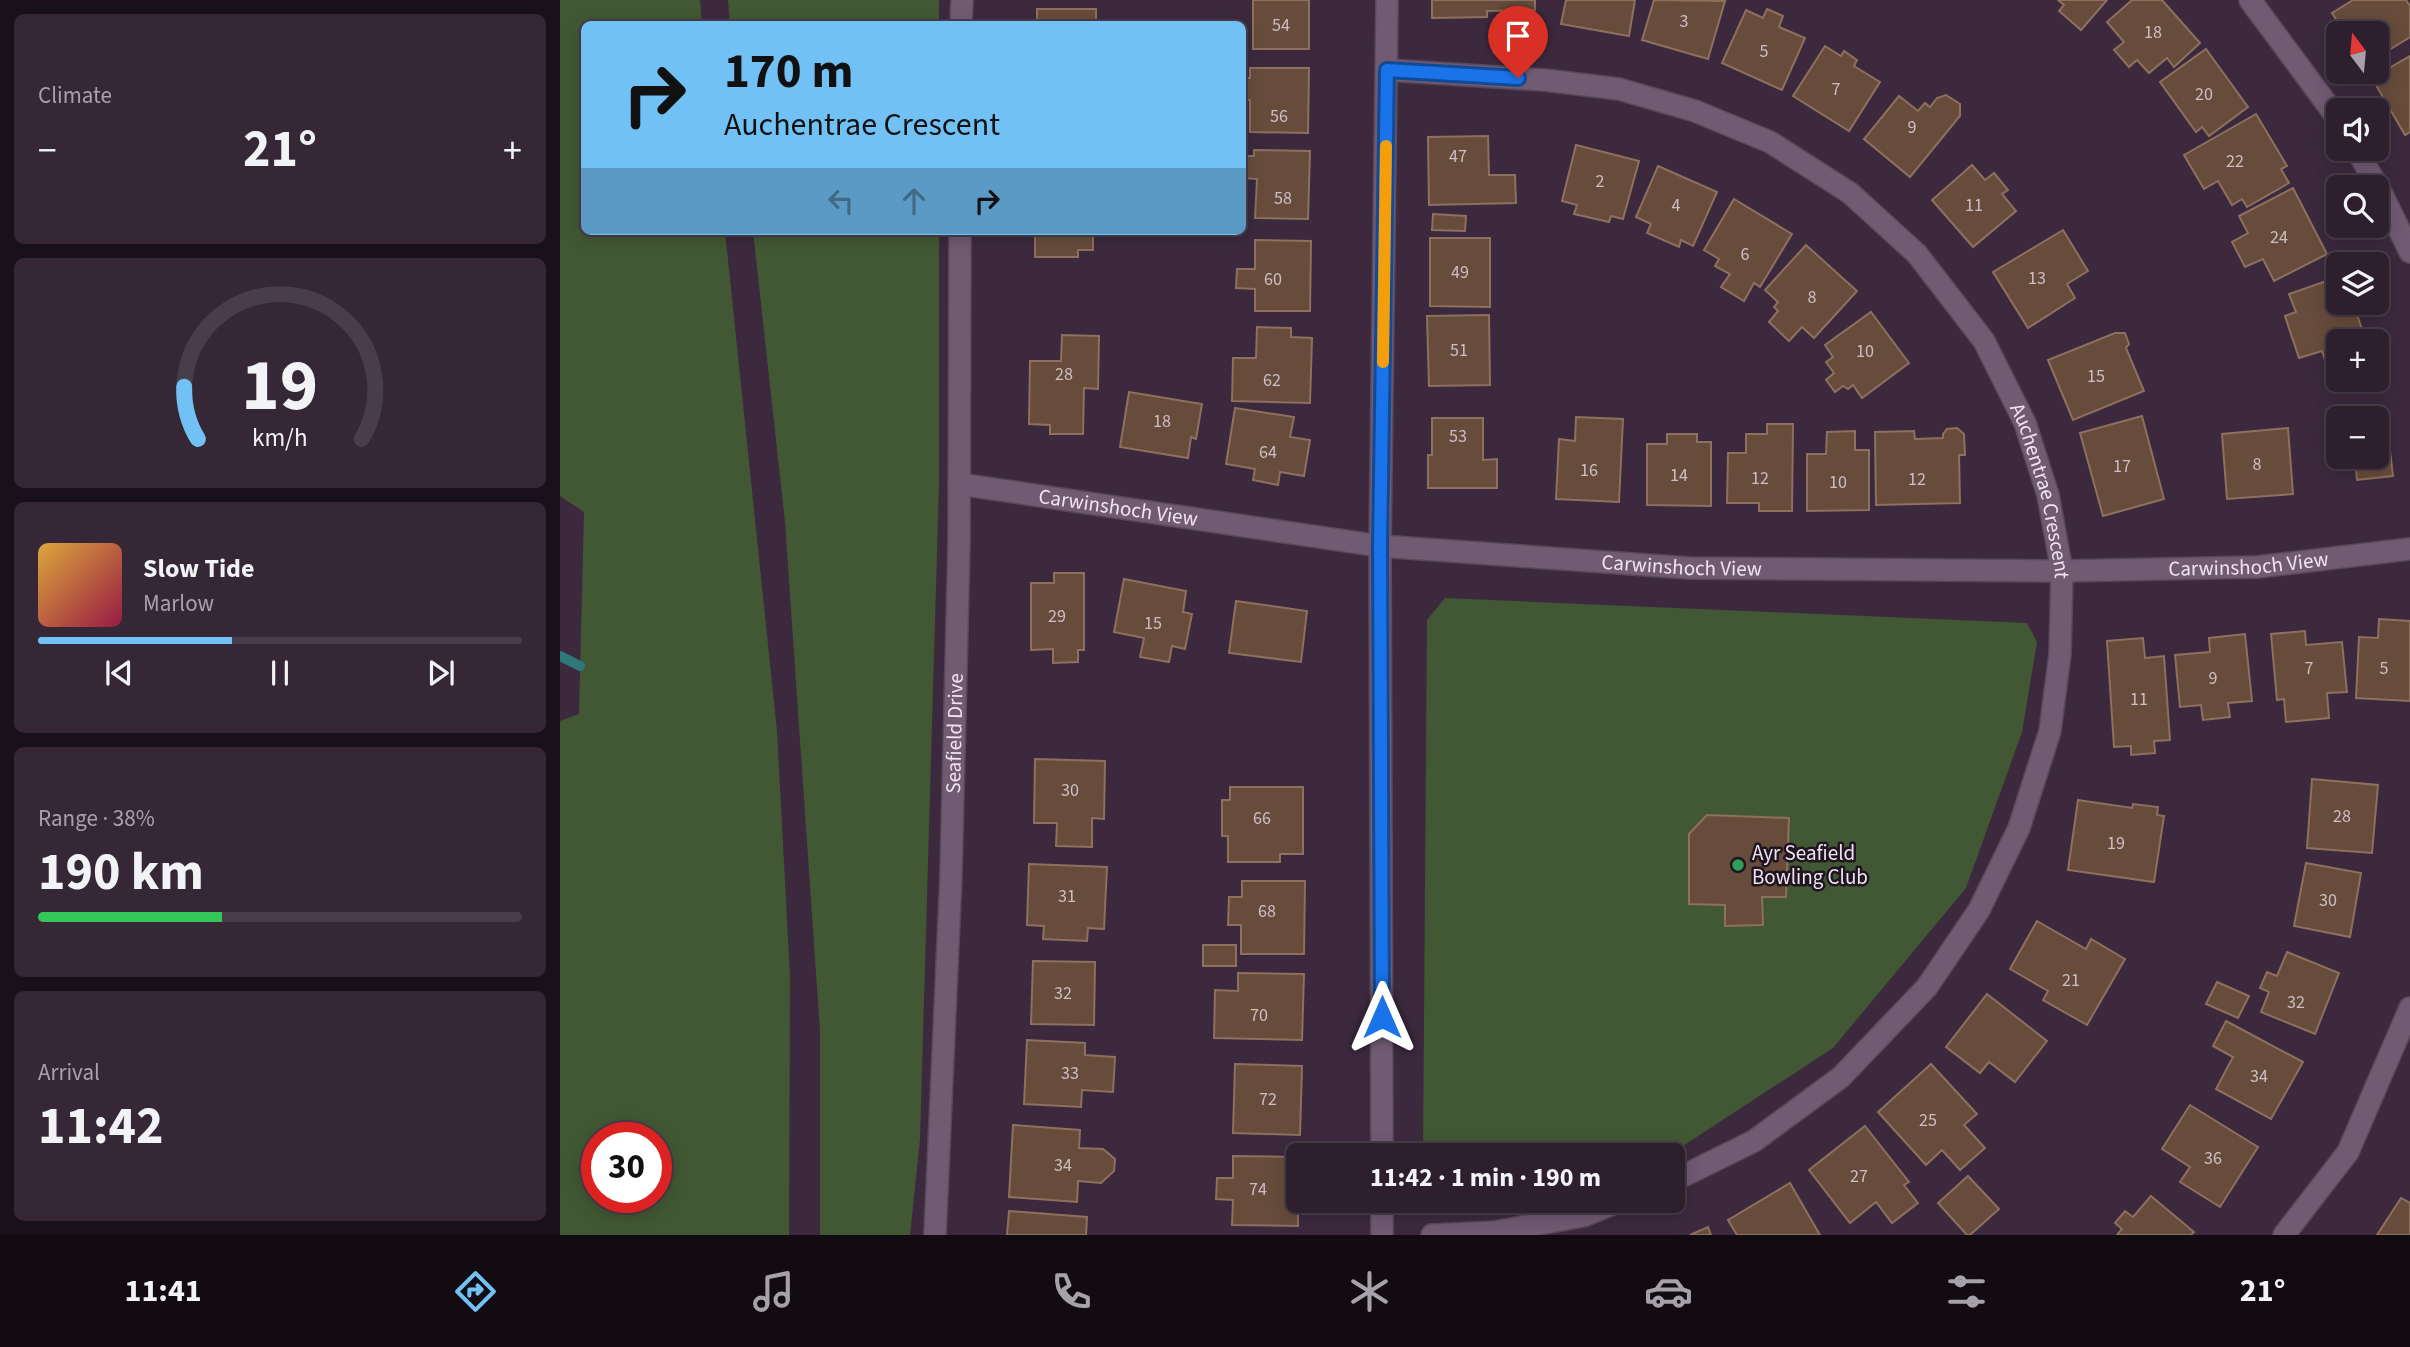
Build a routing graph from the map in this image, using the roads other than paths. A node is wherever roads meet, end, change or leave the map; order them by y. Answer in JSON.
{"nodes":[{"id":1,"x":962,"y":0,"type":"edge"},
{"id":2,"x":1387,"y":0,"type":"edge"},
{"id":3,"x":2250,"y":0,"type":"edge"},
{"id":4,"x":961,"y":21,"type":"edge"},
{"id":5,"x":1387,"y":70,"type":"junction"},
{"id":6,"x":2326,"y":102,"type":"edge"},
{"id":7,"x":2363,"y":161,"type":"edge"},
{"id":8,"x":960,"y":235,"type":"edge"},
{"id":9,"x":2410,"y":252,"type":"edge"},
{"id":10,"x":959,"y":484,"type":"junction"},
{"id":11,"x":1380,"y":546,"type":"junction"},
{"id":12,"x":2410,"y":550,"type":"edge"},
{"id":13,"x":2062,"y":571,"type":"junction"},
{"id":14,"x":2410,"y":1009,"type":"edge"},
{"id":15,"x":1382,"y":1143,"type":"edge"},
{"id":16,"x":1685,"y":1175,"type":"edge"},
{"id":17,"x":1382,"y":1213,"type":"edge"},
{"id":18,"x":1590,"y":1213,"type":"edge"},
{"id":19,"x":935,"y":1235,"type":"edge"},
{"id":20,"x":1382,"y":1235,"type":"edge"},
{"id":21,"x":1432,"y":1235,"type":"edge"},
{"id":22,"x":2284,"y":1235,"type":"edge"}],
"edges":[{"from":1,"to":4,"type":"street"},
{"from":2,"to":5,"type":"street"},
{"from":3,"to":6,"type":"street"},
{"from":5,"to":11,"type":"street"},
{"from":5,"to":13,"type":"street","name":"Auchentrae Crescent"},
{"from":7,"to":9,"type":"street"},
{"from":8,"to":10,"type":"street","name":"Seafield Drive"},
{"from":10,"to":11,"type":"street","name":"Carwinshoch View"},
{"from":10,"to":19,"type":"street","name":"Seafield Drive"},
{"from":11,"to":13,"type":"street","name":"Carwinshoch View"},
{"from":11,"to":15,"type":"street"},
{"from":12,"to":13,"type":"street","name":"Carwinshoch View"},
{"from":13,"to":16,"type":"street","name":"Auchentrae Crescent"},
{"from":14,"to":22,"type":"street"},
{"from":17,"to":20,"type":"street"},
{"from":18,"to":21,"type":"street"}]}
